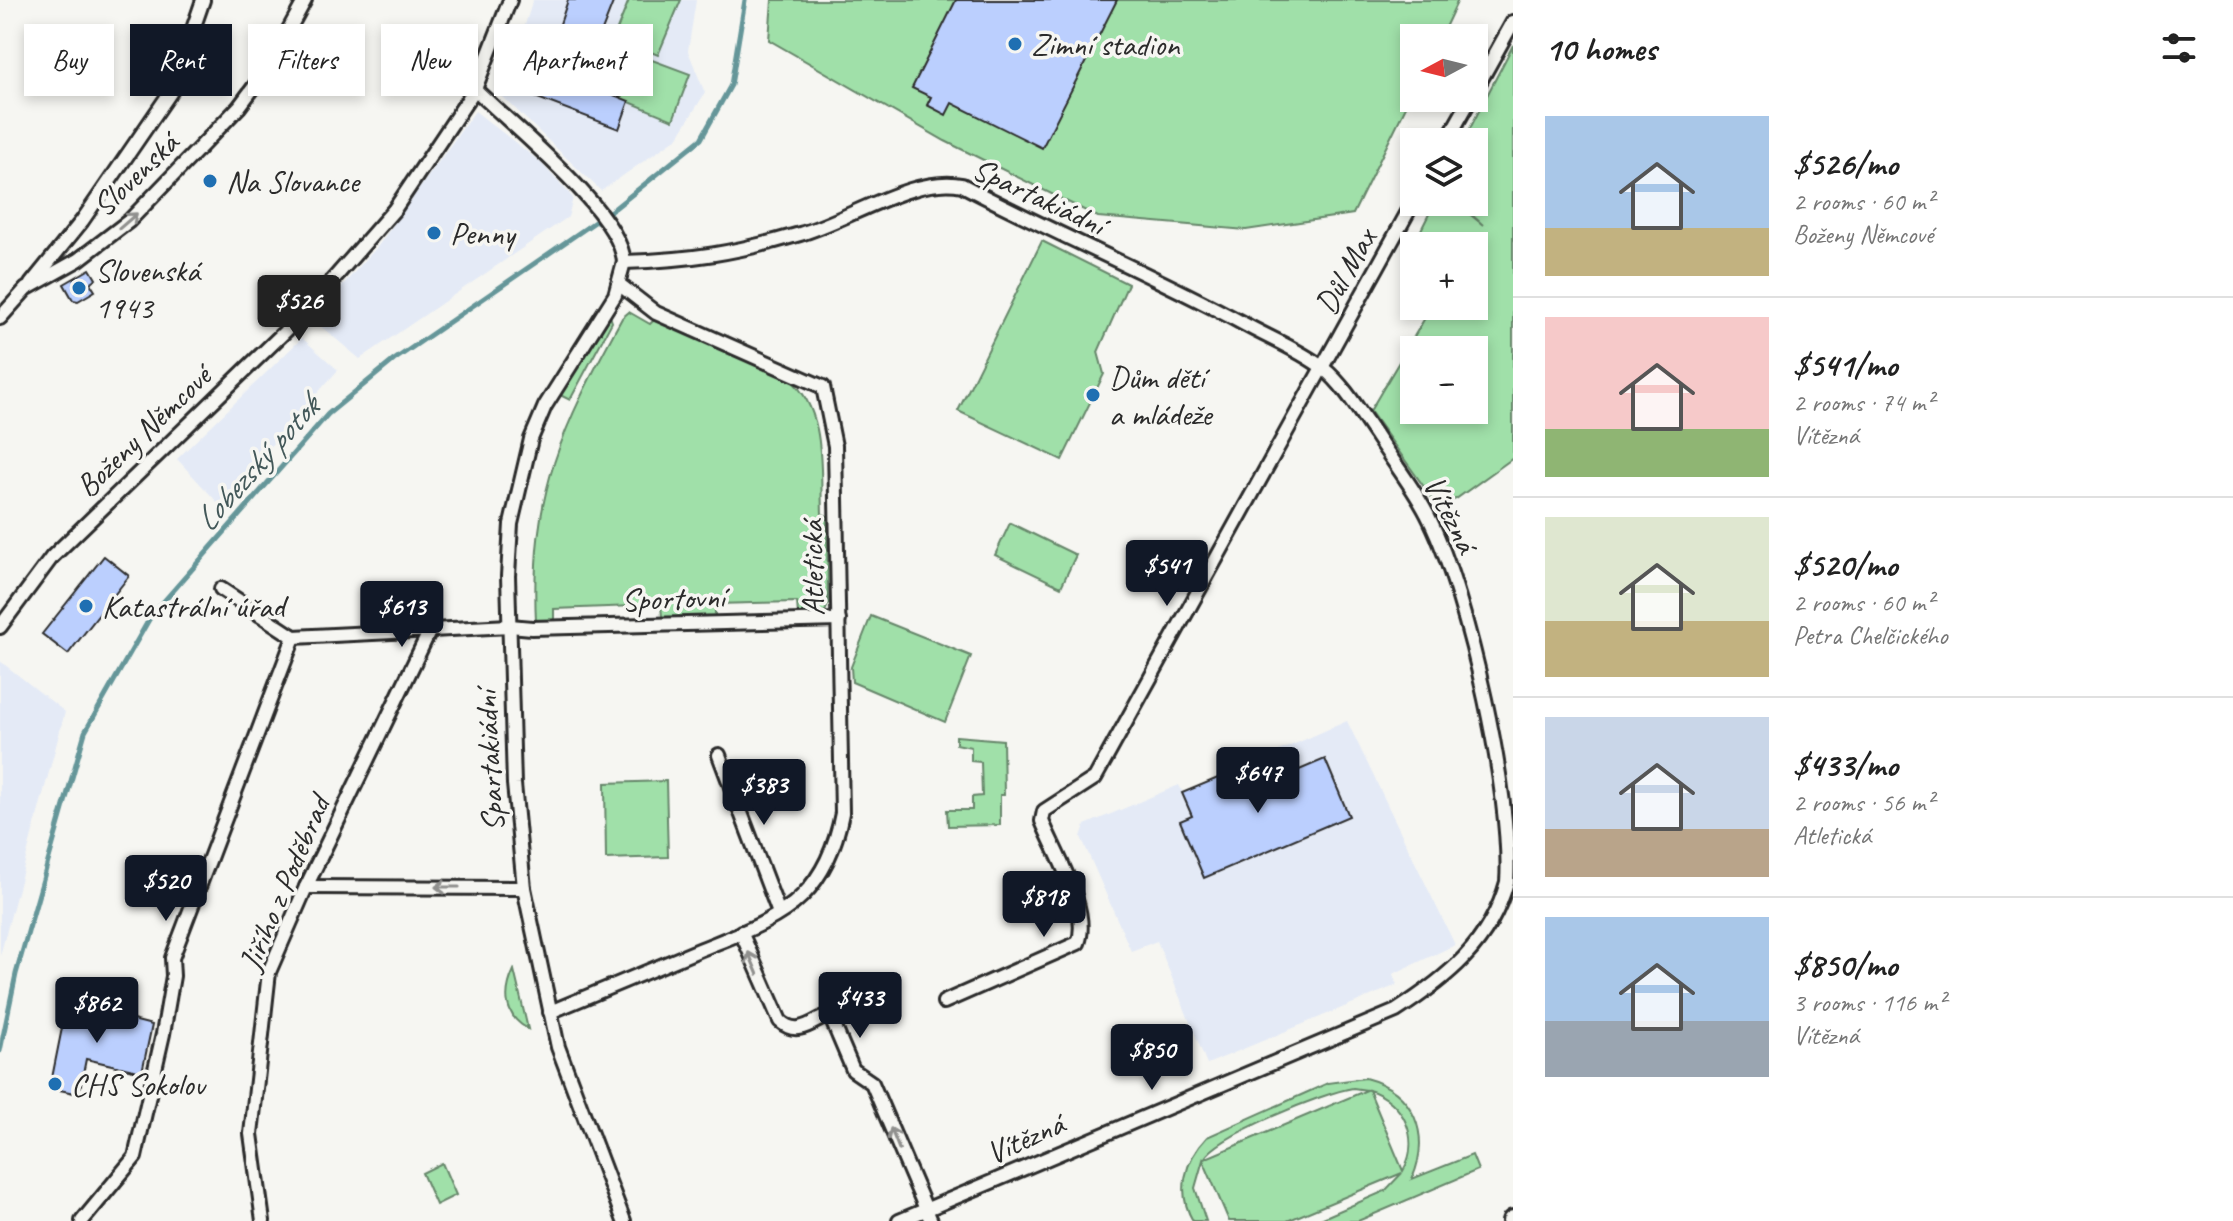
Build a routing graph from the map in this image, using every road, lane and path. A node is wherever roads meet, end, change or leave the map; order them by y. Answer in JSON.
{"nodes":[{"id":1,"x":203,"y":0,"type":"edge"},
{"id":2,"x":305,"y":0,"type":"edge"},
{"id":3,"x":510,"y":0,"type":"edge"},
{"id":4,"x":1513,"y":22,"type":"edge"},
{"id":5,"x":1488,"y":67,"type":"edge"},
{"id":6,"x":478,"y":81,"type":"edge"},
{"id":7,"x":478,"y":92,"type":"edge"},
{"id":8,"x":470,"y":96,"type":"edge"},
{"id":9,"x":1406,"y":216,"type":"edge"},
{"id":10,"x":624,"y":262,"type":"junction"},
{"id":11,"x":620,"y":285,"type":"junction"},
{"id":12,"x":26,"y":289,"type":"junction"},
{"id":13,"x":0,"y":318,"type":"edge"},
{"id":14,"x":1321,"y":367,"type":"junction"},
{"id":15,"x":221,"y":589,"type":"dead end"},
{"id":16,"x":839,"y":620,"type":"junction"},
{"id":17,"x":510,"y":626,"type":"junction"},
{"id":18,"x":0,"y":627,"type":"edge"},
{"id":19,"x":430,"y":630,"type":"junction"},
{"id":20,"x":294,"y":637,"type":"junction"},
{"id":21,"x":719,"y":755,"type":"dead end"},
{"id":22,"x":1510,"y":882,"type":"edge"},
{"id":23,"x":306,"y":887,"type":"junction"},
{"id":24,"x":524,"y":888,"type":"junction"},
{"id":25,"x":779,"y":913,"type":"junction"},
{"id":26,"x":741,"y":932,"type":"junction"},
{"id":27,"x":944,"y":1002,"type":"dead end"},
{"id":28,"x":550,"y":1012,"type":"junction"},
{"id":29,"x":928,"y":1216,"type":"edge"},
{"id":30,"x":82,"y":1221,"type":"edge"},
{"id":31,"x":263,"y":1221,"type":"edge"},
{"id":32,"x":624,"y":1221,"type":"edge"},
{"id":33,"x":899,"y":1221,"type":"edge"}],
"edges":[{"from":1,"to":12,"type":"street"},
{"from":12,"to":2,"type":"street","name":"Slovenská","one_way":true},
{"from":3,"to":6,"type":"street","name":"Boženy Němcové"},
{"from":4,"to":5,"type":"street"},
{"from":7,"to":10,"type":"street","name":"Spartakiádní"},
{"from":8,"to":18,"type":"street","name":"Boženy Němcové"},
{"from":9,"to":14,"type":"street","name":"Důl Max"},
{"from":10,"to":11,"type":"street","name":"Spartakiádní"},
{"from":10,"to":14,"type":"street","name":"Spartakiádní"},
{"from":11,"to":16,"type":"street","name":"Atletická"},
{"from":11,"to":17,"type":"street","name":"Spartakiádní"},
{"from":12,"to":13,"type":"street","name":"Slovenská"},
{"from":14,"to":22,"type":"street","name":"Vítězná"},
{"from":14,"to":27,"type":"street"},
{"from":15,"to":20,"type":"street"},
{"from":16,"to":17,"type":"street","name":"Sportovní"},
{"from":16,"to":25,"type":"street","name":"Atletická"},
{"from":17,"to":19,"type":"street","name":"Sportovní"},
{"from":17,"to":24,"type":"street","name":"Spartakiádní"},
{"from":19,"to":20,"type":"street","name":"Sportovní"},
{"from":19,"to":23,"type":"street","name":"Jiřího z Poděbrad"},
{"from":20,"to":30,"type":"street"},
{"from":21,"to":25,"type":"street"},
{"from":22,"to":29,"type":"street","name":"Vítězná"},
{"from":24,"to":23,"type":"street","one_way":true},
{"from":23,"to":31,"type":"street","name":"Jiřího z Poděbrad"},
{"from":24,"to":28,"type":"street","name":"Spartakiádní"},
{"from":25,"to":26,"type":"street","name":"Atletická"},
{"from":26,"to":28,"type":"street","name":"Atletická"},
{"from":29,"to":26,"type":"street","one_way":true},
{"from":28,"to":32,"type":"street","name":"Spartakiádní"},
{"from":29,"to":33,"type":"street","name":"Vítězná"}]}
